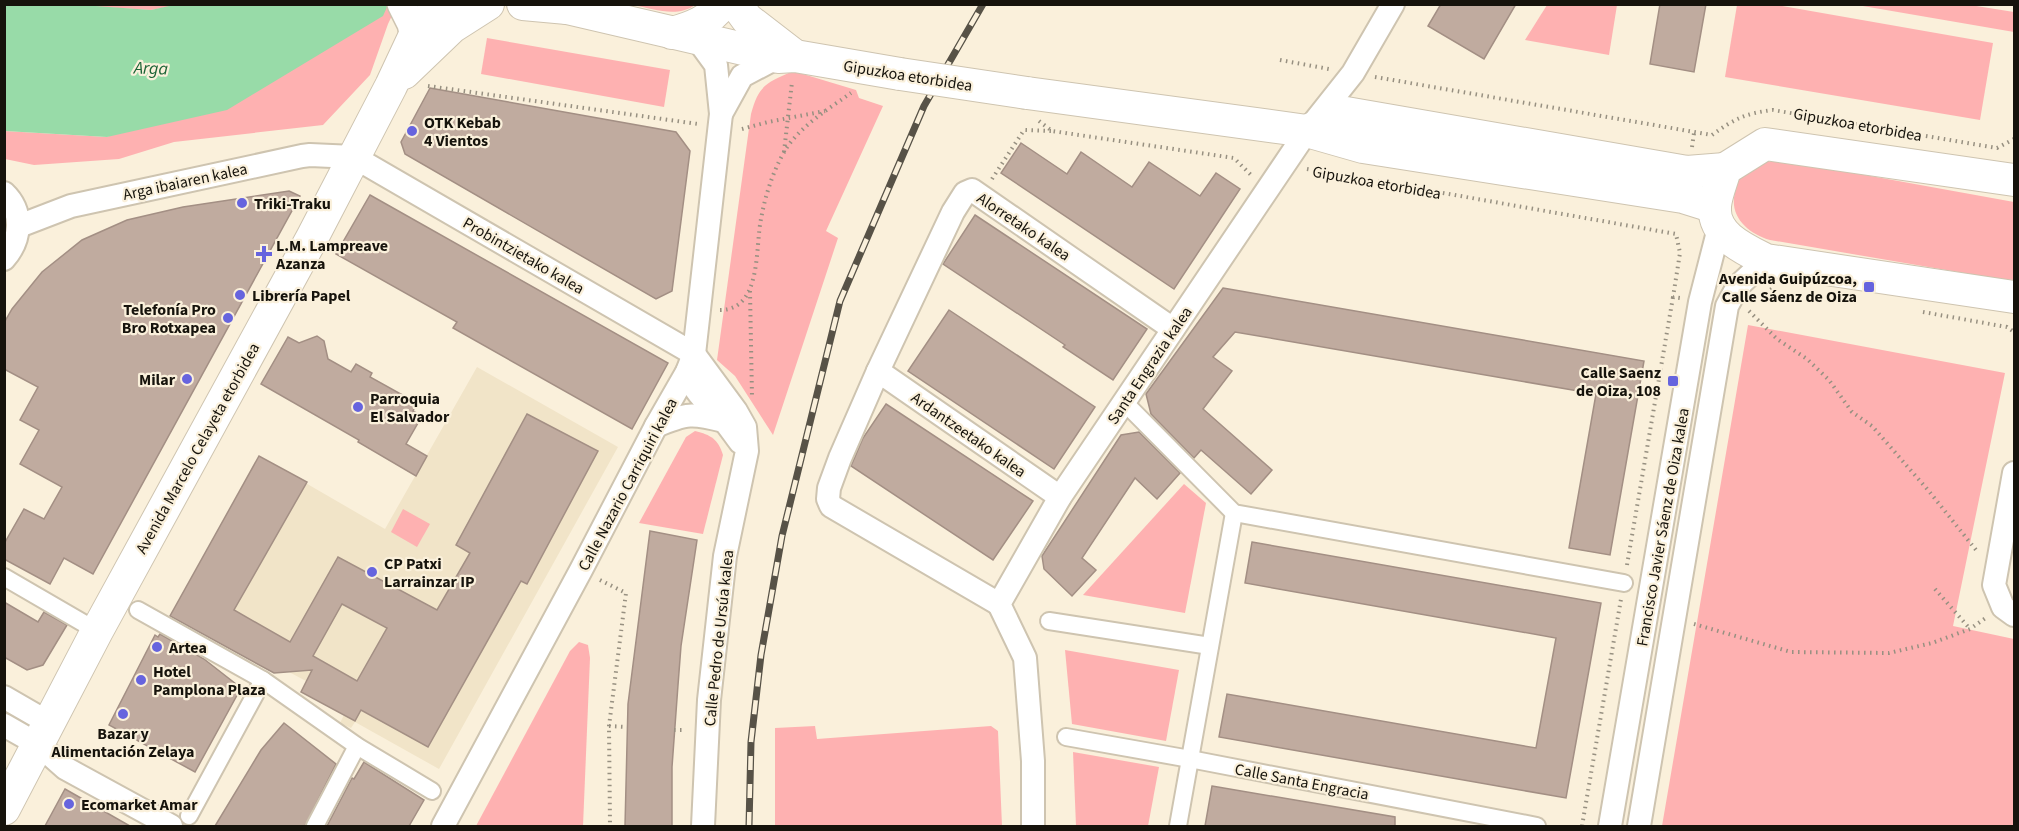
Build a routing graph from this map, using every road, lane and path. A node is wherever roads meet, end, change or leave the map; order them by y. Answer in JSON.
{"nodes":[{"id":1,"x":401,"y":4,"type":"edge"},
{"id":2,"x":441,"y":4,"type":"edge"},
{"id":3,"x":488,"y":4,"type":"edge"},
{"id":4,"x":524,"y":4,"type":"edge"},
{"id":5,"x":722,"y":4,"type":"edge"},
{"id":6,"x":736,"y":4,"type":"edge"},
{"id":7,"x":1393,"y":4,"type":"edge"},
{"id":8,"x":564,"y":6,"type":"edge"},
{"id":9,"x":685,"y":36,"type":"junction"},
{"id":10,"x":414,"y":37,"type":"junction"},
{"id":11,"x":1280,"y":60,"type":"dead end"},
{"id":12,"x":789,"y":62,"type":"junction"},
{"id":13,"x":1353,"y":73,"type":"junction"},
{"id":14,"x":406,"y":85,"type":"junction"},
{"id":15,"x":856,"y":90,"type":"dead end"},
{"id":16,"x":1031,"y":104,"type":"junction"},
{"id":17,"x":826,"y":111,"type":"junction"},
{"id":18,"x":722,"y":114,"type":"junction"},
{"id":19,"x":788,"y":118,"type":"junction"},
{"id":20,"x":698,"y":124,"type":"dead end"},
{"id":21,"x":742,"y":129,"type":"dead end"},
{"id":22,"x":1052,"y":131,"type":"junction"},
{"id":23,"x":1307,"y":131,"type":"junction"},
{"id":24,"x":2014,"y":139,"type":"edge"},
{"id":25,"x":783,"y":153,"type":"junction"},
{"id":26,"x":354,"y":157,"type":"junction"},
{"id":27,"x":1306,"y":169,"type":"dead end"},
{"id":28,"x":1725,"y":169,"type":"junction"},
{"id":29,"x":2014,"y":179,"type":"edge"},
{"id":30,"x":4,"y":193,"type":"edge"},
{"id":31,"x":981,"y":196,"type":"junction"},
{"id":32,"x":1262,"y":197,"type":"junction"},
{"id":33,"x":1717,"y":217,"type":"junction"},
{"id":34,"x":19,"y":226,"type":"junction"},
{"id":35,"x":4,"y":259,"type":"edge"},
{"id":36,"x":1770,"y":274,"type":"junction"},
{"id":37,"x":750,"y":290,"type":"junction"},
{"id":38,"x":1673,"y":297,"type":"junction"},
{"id":39,"x":2014,"y":297,"type":"edge"},
{"id":40,"x":1687,"y":300,"type":"dead end"},
{"id":41,"x":1755,"y":301,"type":"dead end"},
{"id":42,"x":1746,"y":308,"type":"dead end"},
{"id":43,"x":717,"y":310,"type":"dead end"},
{"id":44,"x":1914,"y":311,"type":"dead end"},
{"id":45,"x":1173,"y":329,"type":"junction"},
{"id":46,"x":2014,"y":332,"type":"edge"},
{"id":47,"x":691,"y":363,"type":"junction"},
{"id":48,"x":878,"y":371,"type":"junction"},
{"id":49,"x":752,"y":403,"type":"dead end"},
{"id":50,"x":1125,"y":403,"type":"junction"},
{"id":51,"x":724,"y":421,"type":"junction"},
{"id":52,"x":656,"y":426,"type":"junction"},
{"id":53,"x":747,"y":451,"type":"junction"},
{"id":54,"x":2014,"y":473,"type":"edge"},
{"id":55,"x":1060,"y":497,"type":"junction"},
{"id":56,"x":1234,"y":513,"type":"junction"},
{"id":57,"x":1976,"y":550,"type":"dead end"},
{"id":58,"x":4,"y":577,"type":"edge"},
{"id":59,"x":600,"y":579,"type":"dead end"},
{"id":60,"x":1624,"y":583,"type":"junction"},
{"id":61,"x":1935,"y":589,"type":"dead end"},
{"id":62,"x":999,"y":604,"type":"junction"},
{"id":63,"x":138,"y":610,"type":"dead end"},
{"id":64,"x":2009,"y":611,"type":"edge"},
{"id":65,"x":1675,"y":615,"type":"junction"},
{"id":66,"x":1049,"y":621,"type":"dead end"},
{"id":67,"x":1970,"y":629,"type":"junction"},
{"id":68,"x":97,"y":630,"type":"junction"},
{"id":69,"x":1210,"y":646,"type":"junction"},
{"id":70,"x":264,"y":680,"type":"junction"},
{"id":71,"x":4,"y":698,"type":"edge"},
{"id":72,"x":4,"y":725,"type":"edge"},
{"id":73,"x":609,"y":726,"type":"junction"},
{"id":74,"x":627,"y":727,"type":"dead end"},
{"id":75,"x":674,"y":730,"type":"dead end"},
{"id":76,"x":685,"y":730,"type":"dead end"},
{"id":77,"x":44,"y":734,"type":"junction"},
{"id":78,"x":1066,"y":737,"type":"dead end"},
{"id":79,"x":357,"y":746,"type":"junction"},
{"id":80,"x":1190,"y":759,"type":"junction"},
{"id":81,"x":432,"y":791,"type":"dead end"},
{"id":82,"x":4,"y":809,"type":"edge"},
{"id":83,"x":180,"y":821,"type":"edge"},
{"id":84,"x":315,"y":826,"type":"edge"},
{"id":85,"x":442,"y":826,"type":"edge"},
{"id":86,"x":610,"y":826,"type":"edge"},
{"id":87,"x":704,"y":826,"type":"edge"},
{"id":88,"x":1033,"y":826,"type":"edge"},
{"id":89,"x":1178,"y":826,"type":"edge"},
{"id":90,"x":1537,"y":826,"type":"edge"},
{"id":91,"x":1582,"y":826,"type":"edge"},
{"id":92,"x":1610,"y":826,"type":"edge"},
{"id":93,"x":1639,"y":826,"type":"edge"}],
"edges":[{"from":1,"to":10,"type":"street"},
{"from":2,"to":10,"type":"main road","name":"Avenida Marcelo Celayeta etorbidea"},
{"from":3,"to":14,"type":"main road","name":"Avenida Marcelo Celayeta etorbidea"},
{"from":4,"to":8,"type":"main road"},
{"from":5,"to":9,"type":"main road"},
{"from":6,"to":12,"type":"main road","name":"Gipuzkoa etorbidea"},
{"from":7,"to":13,"type":"street","name":"Santa Engrazia kalea"},
{"from":8,"to":9,"type":"main road","name":"Gipuzkoa etorbidea"},
{"from":9,"to":12,"type":"main road","name":"Gipuzkoa etorbidea"},
{"from":9,"to":18,"type":"street","name":"Calle Nazario Carriquiri kalea"},
{"from":10,"to":14,"type":"main road","name":"Avenida Marcelo Celayeta etorbidea"},
{"from":11,"to":13,"type":"path","name":"Gipuzkoa etorbidea"},
{"from":12,"to":16,"type":"main road","name":"Gipuzkoa etorbidea","bridge":true},
{"from":12,"to":18,"type":"street","name":"Calle Nazario Carriquiri kalea"},
{"from":12,"to":19,"type":"path"},
{"from":13,"to":23,"type":"street","name":"Santa Engrazia kalea"},
{"from":13,"to":24,"type":"path","name":"Gipuzkoa etorbidea"},
{"from":14,"to":20,"type":"path"},
{"from":14,"to":26,"type":"main road","name":"Avenida Marcelo Celayeta etorbidea"},
{"from":15,"to":17,"type":"path"},
{"from":16,"to":22,"type":"path"},
{"from":16,"to":23,"type":"main road","name":"Gipuzkoa etorbidea"},
{"from":17,"to":19,"type":"path"},
{"from":17,"to":25,"type":"path"},
{"from":18,"to":47,"type":"street","name":"Calle Nazario Carriquiri kalea"},
{"from":19,"to":21,"type":"path"},
{"from":19,"to":25,"type":"path"},
{"from":22,"to":31,"type":"path"},
{"from":22,"to":32,"type":"path"},
{"from":23,"to":28,"type":"main road"},
{"from":23,"to":32,"type":"street","name":"Santa Engrazia kalea"},
{"from":23,"to":33,"type":"main road","name":"Gipuzkoa etorbidea"},
{"from":25,"to":37,"type":"path"},
{"from":26,"to":34,"type":"street","name":"Arga ibaiaren kalea"},
{"from":26,"to":47,"type":"street","name":"Probintzietako kalea"},
{"from":26,"to":68,"type":"main road","name":"Avenida Marcelo Celayeta etorbidea"},
{"from":27,"to":38,"type":"path","name":"Gipuzkoa etorbidea"},
{"from":28,"to":29,"type":"main road"},
{"from":28,"to":33,"type":"main road"},
{"from":30,"to":34,"type":"street"},
{"from":31,"to":45,"type":"street","name":"Alorretako kalea"},
{"from":31,"to":48,"type":"street","name":"Alorretako kalea"},
{"from":32,"to":45,"type":"street","name":"Santa Engrazia kalea"},
{"from":33,"to":36,"type":"main road"},
{"from":33,"to":92,"type":"street","name":"Francisco Javier Sáenz de Oiza kalea"},
{"from":34,"to":35,"type":"street"},
{"from":36,"to":39,"type":"main road"},
{"from":36,"to":41,"type":"path"},
{"from":36,"to":65,"type":"street","name":"Francisco Javier Sáenz de Oiza kalea"},
{"from":37,"to":43,"type":"path"},
{"from":37,"to":49,"type":"path"},
{"from":38,"to":40,"type":"path"},
{"from":38,"to":60,"type":"path","name":"Francisco Javier Sáenz de Oiza kalea"},
{"from":42,"to":57,"type":"path"},
{"from":44,"to":46,"type":"path"},
{"from":45,"to":50,"type":"street","name":"Santa Engrazia kalea"},
{"from":47,"to":51,"type":"street"},
{"from":47,"to":52,"type":"street","name":"Calle Nazario Carriquiri kalea"},
{"from":47,"to":53,"type":"street","name":"Calle Pedro de Ursúa kalea"},
{"from":48,"to":55,"type":"street","name":"Ardantzeetako kalea"},
{"from":48,"to":62,"type":"street"},
{"from":50,"to":55,"type":"street","name":"Santa Engrazia kalea"},
{"from":50,"to":56,"type":"street"},
{"from":51,"to":52,"type":"street"},
{"from":51,"to":53,"type":"street"},
{"from":52,"to":85,"type":"street","name":"Calle Nazario Carriquiri kalea"},
{"from":53,"to":87,"type":"street","name":"Calle Pedro de Ursúa kalea"},
{"from":54,"to":64,"type":"street"},
{"from":55,"to":62,"type":"street","name":"Santa Engrazia kalea"},
{"from":56,"to":60,"type":"street"},
{"from":56,"to":69,"type":"street"},
{"from":58,"to":68,"type":"street"},
{"from":59,"to":73,"type":"path"},
{"from":60,"to":91,"type":"path","name":"Francisco Javier Sáenz de Oiza kalea"},
{"from":61,"to":67,"type":"path"},
{"from":62,"to":88,"type":"street"},
{"from":63,"to":70,"type":"street"},
{"from":64,"to":67,"type":"path"},
{"from":65,"to":67,"type":"path"},
{"from":65,"to":93,"type":"street","name":"Francisco Javier Sáenz de Oiza kalea"},
{"from":66,"to":69,"type":"street"},
{"from":68,"to":77,"type":"main road","name":"Avenida Marcelo Celayeta etorbidea"},
{"from":69,"to":80,"type":"street"},
{"from":70,"to":79,"type":"street"},
{"from":70,"to":83,"type":"street"},
{"from":71,"to":77,"type":"street"},
{"from":72,"to":77,"type":"street"},
{"from":73,"to":74,"type":"path"},
{"from":73,"to":86,"type":"path"},
{"from":75,"to":76,"type":"path"},
{"from":77,"to":82,"type":"main road","name":"Avenida Marcelo Celayeta etorbidea"},
{"from":77,"to":83,"type":"street"},
{"from":78,"to":80,"type":"street","name":"Calle Santa Engracia"},
{"from":79,"to":81,"type":"street"},
{"from":79,"to":84,"type":"street"},
{"from":80,"to":89,"type":"street"},
{"from":80,"to":90,"type":"street","name":"Calle Santa Engracia"}]}
